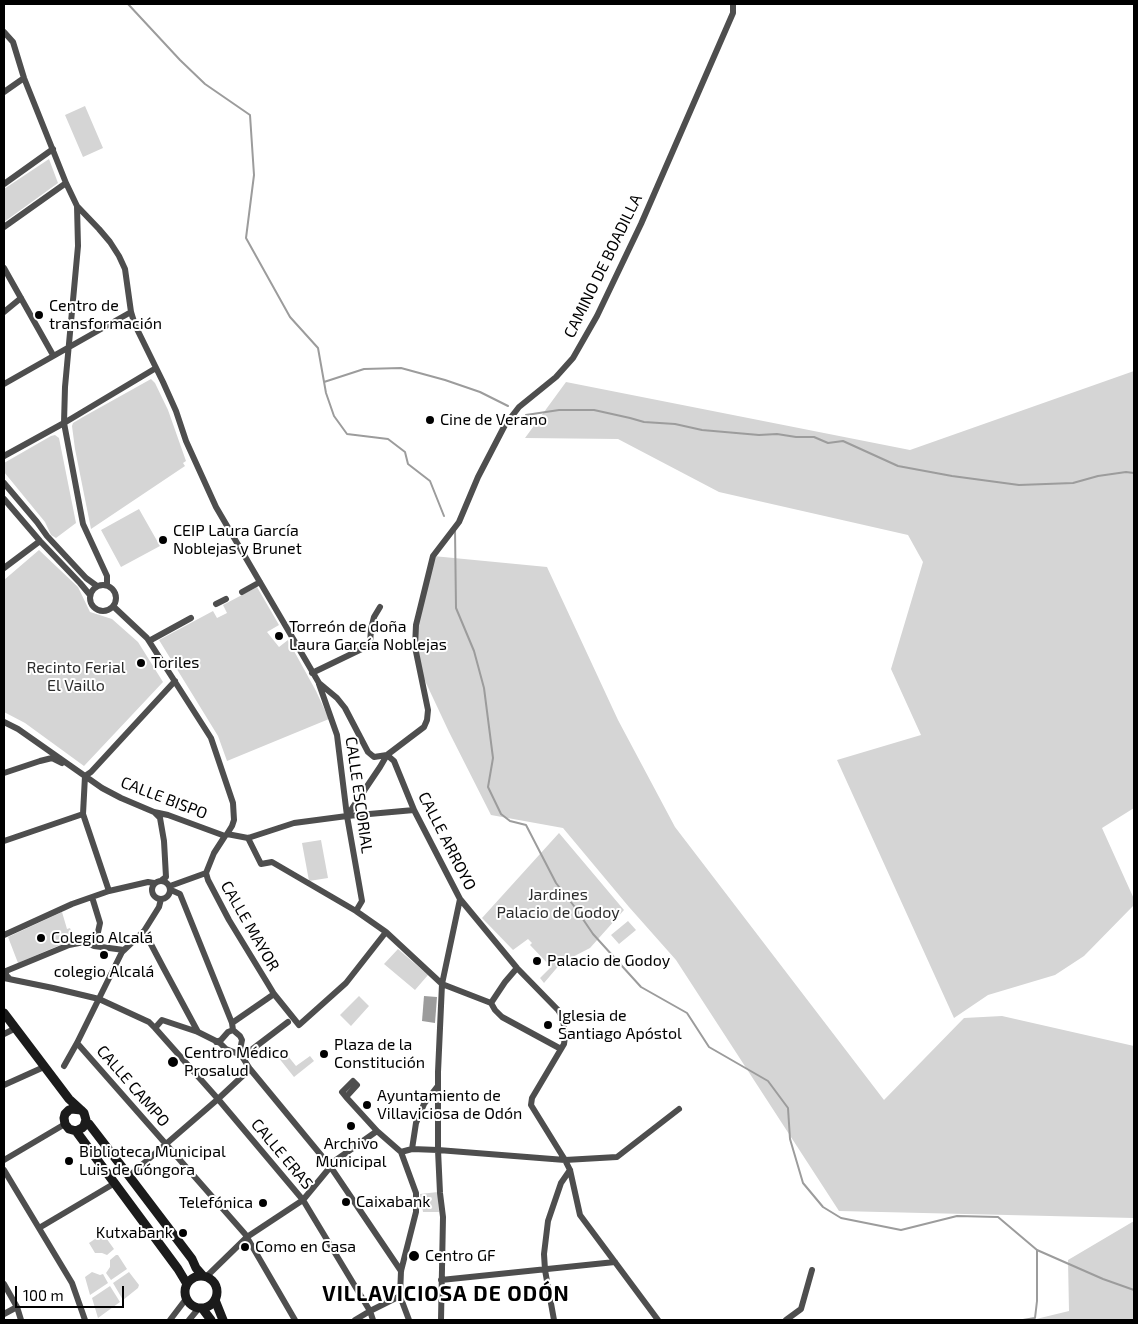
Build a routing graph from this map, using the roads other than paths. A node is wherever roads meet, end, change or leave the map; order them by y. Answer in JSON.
{"nodes":[{"id":1,"x":733,"y":4,"type":"edge"},
{"id":2,"x":4,"y":32,"type":"edge"},
{"id":3,"x":24,"y":78,"type":"junction"},
{"id":4,"x":4,"y":92,"type":"edge"},
{"id":5,"x":53,"y":149,"type":"junction"},
{"id":6,"x":66,"y":183,"type":"junction"},
{"id":7,"x":4,"y":184,"type":"edge"},
{"id":8,"x":77,"y":206,"type":"junction"},
{"id":9,"x":4,"y":228,"type":"edge"},
{"id":10,"x":4,"y":268,"type":"edge"},
{"id":11,"x":21,"y":298,"type":"junction"},
{"id":12,"x":4,"y":312,"type":"edge"},
{"id":13,"x":131,"y":312,"type":"junction"},
{"id":14,"x":70,"y":346,"type":"junction"},
{"id":15,"x":53,"y":355,"type":"junction"},
{"id":16,"x":156,"y":368,"type":"junction"},
{"id":17,"x":4,"y":384,"type":"edge"},
{"id":18,"x":64,"y":423,"type":"junction"},
{"id":19,"x":4,"y":456,"type":"edge"},
{"id":20,"x":4,"y":483,"type":"edge"},
{"id":21,"x":4,"y":499,"type":"edge"},
{"id":22,"x":40,"y":541,"type":"junction"},
{"id":23,"x":4,"y":568,"type":"edge"},
{"id":24,"x":260,"y":582,"type":"junction"},
{"id":25,"x":107,"y":585,"type":"junction"},
{"id":26,"x":97,"y":586,"type":"junction"},
{"id":27,"x":242,"y":592,"type":"dead end"},
{"id":28,"x":90,"y":595,"type":"junction"},
{"id":29,"x":226,"y":600,"type":"dead end"},
{"id":30,"x":216,"y":604,"type":"dead end"},
{"id":31,"x":114,"y":607,"type":"junction"},
{"id":32,"x":380,"y":608,"type":"dead end"},
{"id":33,"x":191,"y":618,"type":"dead end"},
{"id":34,"x":149,"y":641,"type":"junction"},
{"id":35,"x":312,"y":672,"type":"junction"},
{"id":36,"x":175,"y":681,"type":"junction"},
{"id":37,"x":319,"y":683,"type":"junction"},
{"id":38,"x":4,"y":723,"type":"edge"},
{"id":39,"x":387,"y":755,"type":"junction"},
{"id":40,"x":374,"y":757,"type":"junction"},
{"id":41,"x":76,"y":769,"type":"junction"},
{"id":42,"x":378,"y":772,"type":"junction"},
{"id":43,"x":4,"y":773,"type":"edge"},
{"id":44,"x":85,"y":776,"type":"junction"},
{"id":45,"x":414,"y":810,"type":"junction"},
{"id":46,"x":154,"y":812,"type":"junction"},
{"id":47,"x":83,"y":814,"type":"junction"},
{"id":48,"x":347,"y":816,"type":"junction"},
{"id":49,"x":226,"y":835,"type":"junction"},
{"id":50,"x":248,"y":838,"type":"junction"},
{"id":51,"x":4,"y":841,"type":"edge"},
{"id":52,"x":206,"y":873,"type":"junction"},
{"id":53,"x":162,"y":880,"type":"junction"},
{"id":54,"x":154,"y":883,"type":"junction"},
{"id":55,"x":171,"y":888,"type":"junction"},
{"id":56,"x":108,"y":891,"type":"junction"},
{"id":57,"x":92,"y":897,"type":"junction"},
{"id":58,"x":161,"y":899,"type":"junction"},
{"id":59,"x":460,"y":899,"type":"junction"},
{"id":60,"x":356,"y":911,"type":"junction"},
{"id":61,"x":144,"y":931,"type":"junction"},
{"id":62,"x":386,"y":932,"type":"junction"},
{"id":63,"x":4,"y":935,"type":"edge"},
{"id":64,"x":84,"y":942,"type":"junction"},
{"id":65,"x":124,"y":950,"type":"junction"},
{"id":66,"x":517,"y":968,"type":"junction"},
{"id":67,"x":7,"y":978,"type":"edge"},
{"id":68,"x":442,"y":984,"type":"junction"},
{"id":69,"x":274,"y":994,"type":"junction"},
{"id":70,"x":99,"y":999,"type":"junction"},
{"id":71,"x":491,"y":1003,"type":"junction"},
{"id":72,"x":4,"y":1012,"type":"edge"},
{"id":73,"x":288,"y":1022,"type":"dead end"},
{"id":74,"x":232,"y":1026,"type":"junction"},
{"id":75,"x":16,"y":1028,"type":"junction"},
{"id":76,"x":155,"y":1028,"type":"junction"},
{"id":77,"x":198,"y":1032,"type":"junction"},
{"id":78,"x":4,"y":1034,"type":"edge"},
{"id":79,"x":218,"y":1042,"type":"junction"},
{"id":80,"x":77,"y":1043,"type":"junction"},
{"id":81,"x":561,"y":1049,"type":"junction"},
{"id":82,"x":241,"y":1056,"type":"junction"},
{"id":83,"x":44,"y":1066,"type":"junction"},
{"id":84,"x":64,"y":1066,"type":"dead end"},
{"id":85,"x":250,"y":1069,"type":"junction"},
{"id":86,"x":4,"y":1085,"type":"edge"},
{"id":87,"x":437,"y":1087,"type":"junction"},
{"id":88,"x":346,"y":1097,"type":"dead end"},
{"id":89,"x":69,"y":1099,"type":"junction"},
{"id":90,"x":218,"y":1099,"type":"junction"},
{"id":91,"x":679,"y":1109,"type":"dead end"},
{"id":92,"x":70,"y":1110,"type":"junction"},
{"id":93,"x":81,"y":1110,"type":"junction"},
{"id":94,"x":86,"y":1123,"type":"junction"},
{"id":95,"x":65,"y":1124,"type":"junction"},
{"id":96,"x":76,"y":1131,"type":"junction"},
{"id":97,"x":377,"y":1131,"type":"junction"},
{"id":98,"x":165,"y":1143,"type":"junction"},
{"id":99,"x":412,"y":1149,"type":"junction"},
{"id":100,"x":438,"y":1150,"type":"junction"},
{"id":101,"x":401,"y":1152,"type":"junction"},
{"id":102,"x":4,"y":1160,"type":"edge"},
{"id":103,"x":565,"y":1160,"type":"junction"},
{"id":104,"x":330,"y":1166,"type":"junction"},
{"id":105,"x":4,"y":1170,"type":"edge"},
{"id":106,"x":570,"y":1170,"type":"junction"},
{"id":107,"x":129,"y":1176,"type":"junction"},
{"id":108,"x":115,"y":1183,"type":"junction"},
{"id":109,"x":303,"y":1200,"type":"junction"},
{"id":110,"x":39,"y":1228,"type":"junction"},
{"id":111,"x":247,"y":1237,"type":"junction"},
{"id":112,"x":615,"y":1262,"type":"junction"},
{"id":113,"x":544,"y":1270,"type":"junction"},
{"id":114,"x":812,"y":1270,"type":"dead end"},
{"id":115,"x":401,"y":1271,"type":"junction"},
{"id":116,"x":204,"y":1277,"type":"junction"},
{"id":117,"x":441,"y":1280,"type":"junction"},
{"id":118,"x":4,"y":1284,"type":"edge"},
{"id":119,"x":187,"y":1284,"type":"junction"},
{"id":120,"x":400,"y":1296,"type":"junction"},
{"id":121,"x":186,"y":1298,"type":"junction"},
{"id":122,"x":215,"y":1300,"type":"junction"},
{"id":123,"x":17,"y":1307,"type":"junction"},
{"id":124,"x":201,"y":1308,"type":"junction"},
{"id":125,"x":370,"y":1311,"type":"junction"},
{"id":126,"x":4,"y":1314,"type":"edge"},
{"id":127,"x":21,"y":1320,"type":"edge"},
{"id":128,"x":85,"y":1320,"type":"edge"},
{"id":129,"x":170,"y":1320,"type":"edge"},
{"id":130,"x":189,"y":1320,"type":"edge"},
{"id":131,"x":211,"y":1320,"type":"edge"},
{"id":132,"x":223,"y":1320,"type":"edge"},
{"id":133,"x":295,"y":1320,"type":"edge"},
{"id":134,"x":355,"y":1320,"type":"edge"},
{"id":135,"x":373,"y":1320,"type":"edge"},
{"id":136,"x":409,"y":1320,"type":"edge"},
{"id":137,"x":440,"y":1320,"type":"edge"},
{"id":138,"x":554,"y":1320,"type":"edge"},
{"id":139,"x":658,"y":1320,"type":"edge"},
{"id":140,"x":786,"y":1320,"type":"edge"}],
"edges":[{"from":1,"to":39,"type":"street","name":"CAMINO DE BOADILLA"},
{"from":2,"to":3,"type":"street"},
{"from":3,"to":4,"type":"street"},
{"from":3,"to":5,"type":"street"},
{"from":5,"to":6,"type":"street"},
{"from":5,"to":7,"type":"street"},
{"from":6,"to":8,"type":"street"},
{"from":6,"to":9,"type":"street"},
{"from":8,"to":13,"type":"street"},
{"from":8,"to":14,"type":"street"},
{"from":10,"to":11,"type":"street"},
{"from":11,"to":12,"type":"street"},
{"from":11,"to":15,"type":"street"},
{"from":13,"to":14,"type":"street"},
{"from":13,"to":16,"type":"street"},
{"from":14,"to":15,"type":"street"},
{"from":14,"to":18,"type":"street"},
{"from":15,"to":17,"type":"street"},
{"from":16,"to":18,"type":"street"},
{"from":16,"to":24,"type":"street"},
{"from":18,"to":19,"type":"street"},
{"from":18,"to":25,"type":"street"},
{"from":20,"to":26,"type":"street"},
{"from":21,"to":22,"type":"street"},
{"from":22,"to":23,"type":"street"},
{"from":22,"to":28,"type":"street"},
{"from":24,"to":27,"type":"street"},
{"from":24,"to":35,"type":"street"},
{"from":25,"to":26,"type":"street"},
{"from":25,"to":31,"type":"street"},
{"from":26,"to":28,"type":"street"},
{"from":28,"to":31,"type":"street"},
{"from":29,"to":30,"type":"street"},
{"from":31,"to":34,"type":"street","name":"CALLE MAYOR"},
{"from":32,"to":35,"type":"street"},
{"from":33,"to":34,"type":"street"},
{"from":34,"to":36,"type":"street","name":"CALLE MAYOR"},
{"from":35,"to":37,"type":"street"},
{"from":36,"to":44,"type":"street"},
{"from":36,"to":49,"type":"street","name":"CALLE MAYOR"},
{"from":37,"to":40,"type":"street"},
{"from":37,"to":48,"type":"street","name":"CALLE ESCORIAL"},
{"from":38,"to":41,"type":"street","name":"CALLE BISPO"},
{"from":39,"to":40,"type":"street"},
{"from":39,"to":42,"type":"street"},
{"from":39,"to":45,"type":"street","name":"CALLE ARROYO"},
{"from":40,"to":42,"type":"street"},
{"from":41,"to":43,"type":"street"},
{"from":41,"to":44,"type":"street","name":"CALLE BISPO"},
{"from":42,"to":48,"type":"street"},
{"from":44,"to":46,"type":"street","name":"CALLE BISPO"},
{"from":44,"to":47,"type":"street"},
{"from":45,"to":48,"type":"street"},
{"from":45,"to":59,"type":"street","name":"CALLE ARROYO"},
{"from":46,"to":49,"type":"street","name":"CALLE BISPO"},
{"from":46,"to":53,"type":"street"},
{"from":47,"to":51,"type":"street"},
{"from":47,"to":56,"type":"street"},
{"from":48,"to":50,"type":"street"},
{"from":48,"to":60,"type":"street","name":"CALLE ESCORIAL"},
{"from":49,"to":50,"type":"street","name":"CALLE BISPO"},
{"from":49,"to":52,"type":"street","name":"CALLE MAYOR"},
{"from":50,"to":60,"type":"street"},
{"from":52,"to":55,"type":"street"},
{"from":52,"to":69,"type":"street","name":"CALLE MAYOR"},
{"from":53,"to":54,"type":"street"},
{"from":53,"to":55,"type":"street"},
{"from":54,"to":56,"type":"street"},
{"from":54,"to":58,"type":"street"},
{"from":55,"to":58,"type":"street"},
{"from":55,"to":74,"type":"street"},
{"from":56,"to":57,"type":"street"},
{"from":57,"to":63,"type":"street"},
{"from":57,"to":64,"type":"street"},
{"from":58,"to":61,"type":"street"},
{"from":59,"to":66,"type":"street","name":"CALLE ARROYO"},
{"from":59,"to":68,"type":"street"},
{"from":60,"to":62,"type":"street"},
{"from":61,"to":65,"type":"street"},
{"from":61,"to":77,"type":"street"},
{"from":62,"to":68,"type":"street"},
{"from":62,"to":69,"type":"street","name":"CALLE MAYOR"},
{"from":64,"to":65,"type":"street"},
{"from":64,"to":67,"type":"street"},
{"from":65,"to":70,"type":"street"},
{"from":66,"to":71,"type":"street"},
{"from":66,"to":81,"type":"street","name":"CALLE ARROYO"},
{"from":67,"to":70,"type":"street","name":"CALLE ERAS"},
{"from":68,"to":71,"type":"street"},
{"from":68,"to":87,"type":"street"},
{"from":69,"to":74,"type":"street"},
{"from":70,"to":76,"type":"street","name":"CALLE ERAS"},
{"from":70,"to":80,"type":"street"},
{"from":71,"to":81,"type":"street"},
{"from":72,"to":75,"type":"street"},
{"from":73,"to":82,"type":"street"},
{"from":74,"to":79,"type":"street"},
{"from":74,"to":82,"type":"street"},
{"from":75,"to":78,"type":"street"},
{"from":75,"to":83,"type":"street"},
{"from":76,"to":77,"type":"street"},
{"from":76,"to":90,"type":"street","name":"CALLE ERAS"},
{"from":77,"to":79,"type":"street"},
{"from":79,"to":82,"type":"street"},
{"from":80,"to":84,"type":"street"},
{"from":80,"to":98,"type":"street","name":"CALLE CAMPO"},
{"from":81,"to":103,"type":"street","name":"CALLE ARROYO"},
{"from":82,"to":85,"type":"street"},
{"from":83,"to":86,"type":"street"},
{"from":83,"to":89,"type":"street"},
{"from":85,"to":90,"type":"street"},
{"from":85,"to":104,"type":"street"},
{"from":87,"to":99,"type":"street"},
{"from":87,"to":100,"type":"street"},
{"from":88,"to":97,"type":"street"},
{"from":89,"to":92,"type":"street"},
{"from":89,"to":93,"type":"street"},
{"from":90,"to":98,"type":"street"},
{"from":90,"to":109,"type":"street","name":"CALLE ERAS"},
{"from":91,"to":103,"type":"street"},
{"from":92,"to":93,"type":"street"},
{"from":92,"to":95,"type":"street"},
{"from":93,"to":94,"type":"street"},
{"from":94,"to":96,"type":"street"},
{"from":94,"to":107,"type":"street"},
{"from":95,"to":96,"type":"street"},
{"from":95,"to":102,"type":"street"},
{"from":96,"to":108,"type":"street"},
{"from":97,"to":101,"type":"street"},
{"from":97,"to":104,"type":"street"},
{"from":98,"to":107,"type":"street"},
{"from":98,"to":111,"type":"street","name":"CALLE CAMPO"},
{"from":99,"to":100,"type":"street"},
{"from":99,"to":101,"type":"street"},
{"from":100,"to":103,"type":"street"},
{"from":100,"to":117,"type":"street"},
{"from":101,"to":115,"type":"street"},
{"from":103,"to":106,"type":"street"},
{"from":104,"to":109,"type":"street"},
{"from":104,"to":115,"type":"street"},
{"from":105,"to":110,"type":"street"},
{"from":106,"to":112,"type":"street"},
{"from":106,"to":113,"type":"street"},
{"from":107,"to":116,"type":"street"},
{"from":108,"to":110,"type":"street"},
{"from":108,"to":119,"type":"street"},
{"from":109,"to":111,"type":"street"},
{"from":109,"to":125,"type":"street","name":"CALLE ERAS"},
{"from":110,"to":128,"type":"street"},
{"from":111,"to":116,"type":"street"},
{"from":111,"to":133,"type":"street","name":"CALLE CAMPO"},
{"from":112,"to":113,"type":"street"},
{"from":112,"to":139,"type":"street"},
{"from":113,"to":117,"type":"street"},
{"from":113,"to":138,"type":"street"},
{"from":114,"to":140,"type":"street"},
{"from":115,"to":120,"type":"street"},
{"from":116,"to":119,"type":"street"},
{"from":116,"to":122,"type":"street"},
{"from":117,"to":137,"type":"street"},
{"from":118,"to":123,"type":"street"},
{"from":119,"to":121,"type":"street"},
{"from":120,"to":125,"type":"street"},
{"from":120,"to":136,"type":"street"},
{"from":121,"to":124,"type":"street"},
{"from":121,"to":129,"type":"street"},
{"from":122,"to":124,"type":"street"},
{"from":122,"to":132,"type":"street"},
{"from":123,"to":126,"type":"street"},
{"from":123,"to":127,"type":"street"},
{"from":124,"to":130,"type":"street"},
{"from":124,"to":131,"type":"street"},
{"from":125,"to":134,"type":"street"},
{"from":125,"to":135,"type":"street","name":"CALLE ERAS"}]}
